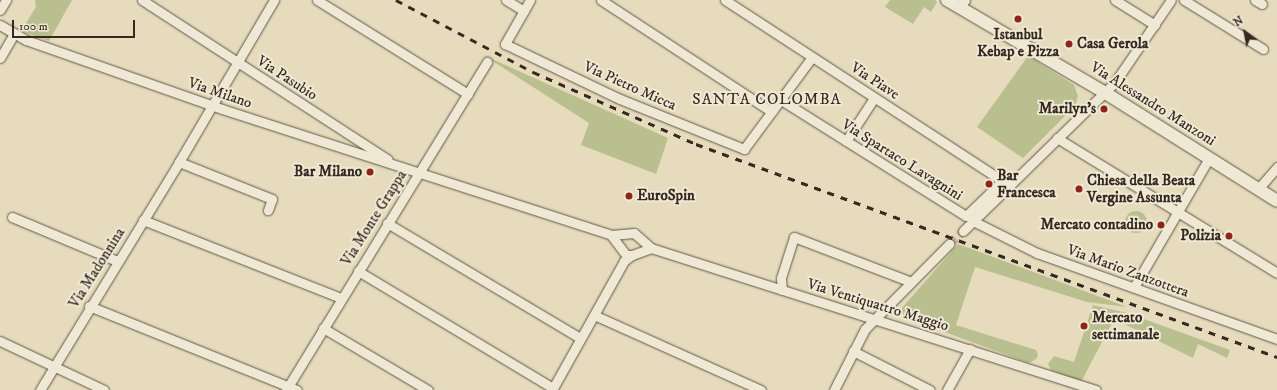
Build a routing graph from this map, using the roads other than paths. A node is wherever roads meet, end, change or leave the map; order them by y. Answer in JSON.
{"nodes":[{"id":1,"x":6,"y":0,"type":"edge"},
{"id":2,"x":142,"y":0,"type":"edge"},
{"id":3,"x":274,"y":0,"type":"edge"},
{"id":4,"x":317,"y":0,"type":"edge"},
{"id":5,"x":506,"y":0,"type":"edge"},
{"id":6,"x":530,"y":0,"type":"edge"},
{"id":7,"x":602,"y":0,"type":"edge"},
{"id":8,"x":725,"y":0,"type":"edge"},
{"id":9,"x":947,"y":0,"type":"edge"},
{"id":10,"x":1115,"y":0,"type":"edge"},
{"id":11,"x":1171,"y":0,"type":"edge"},
{"id":12,"x":1184,"y":0,"type":"edge"},
{"id":13,"x":962,"y":3,"type":"edge"},
{"id":14,"x":0,"y":10,"type":"edge"},
{"id":15,"x":524,"y":11,"type":"junction"},
{"id":16,"x":1155,"y":24,"type":"junction"},
{"id":17,"x":0,"y":25,"type":"edge"},
{"id":18,"x":14,"y":34,"type":"junction"},
{"id":19,"x":1262,"y":49,"type":"dead end"},
{"id":20,"x":0,"y":58,"type":"edge"},
{"id":21,"x":812,"y":58,"type":"junction"},
{"id":22,"x":237,"y":62,"type":"junction"},
{"id":23,"x":487,"y":62,"type":"dead end"},
{"id":24,"x":1104,"y":92,"type":"junction"},
{"id":25,"x":468,"y":94,"type":"junction"},
{"id":26,"x":874,"y":98,"type":"junction"},
{"id":27,"x":781,"y":100,"type":"junction"},
{"id":28,"x":212,"y":105,"type":"junction"},
{"id":29,"x":772,"y":112,"type":"junction"},
{"id":30,"x":1057,"y":138,"type":"junction"},
{"id":31,"x":846,"y":141,"type":"junction"},
{"id":32,"x":1209,"y":158,"type":"junction"},
{"id":33,"x":179,"y":162,"type":"junction"},
{"id":34,"x":1277,"y":167,"type":"edge"},
{"id":35,"x":418,"y":173,"type":"junction"},
{"id":36,"x":1006,"y":183,"type":"junction"},
{"id":37,"x":1258,"y":188,"type":"junction"},
{"id":38,"x":1277,"y":201,"type":"edge"},
{"id":39,"x":268,"y":210,"type":"dead end"},
{"id":40,"x":1176,"y":212,"type":"junction"},
{"id":41,"x":12,"y":217,"type":"dead end"},
{"id":42,"x":143,"y":220,"type":"junction"},
{"id":43,"x":973,"y":221,"type":"junction"},
{"id":44,"x":387,"y":223,"type":"junction"},
{"id":45,"x":963,"y":231,"type":"tunnel mouth"},
{"id":46,"x":627,"y":233,"type":"junction"},
{"id":47,"x":611,"y":235,"type":"junction"},
{"id":48,"x":640,"y":239,"type":"junction"},
{"id":49,"x":949,"y":244,"type":"tunnel mouth"},
{"id":50,"x":651,"y":248,"type":"junction"},
{"id":51,"x":628,"y":253,"type":"junction"},
{"id":52,"x":117,"y":261,"type":"junction"},
{"id":53,"x":358,"y":271,"type":"junction"},
{"id":54,"x":1277,"y":274,"type":"edge"},
{"id":55,"x":911,"y":282,"type":"junction"},
{"id":56,"x":1134,"y":287,"type":"junction"},
{"id":57,"x":778,"y":288,"type":"junction"},
{"id":58,"x":341,"y":298,"type":"junction"},
{"id":59,"x":89,"y":306,"type":"junction"},
{"id":60,"x":594,"y":315,"type":"junction"},
{"id":61,"x":873,"y":319,"type":"junction"},
{"id":62,"x":323,"y":328,"type":"junction"},
{"id":63,"x":580,"y":338,"type":"junction"},
{"id":64,"x":0,"y":340,"type":"edge"},
{"id":65,"x":1277,"y":340,"type":"edge"},
{"id":66,"x":970,"y":349,"type":"junction"},
{"id":67,"x":853,"y":351,"type":"junction"},
{"id":68,"x":54,"y":367,"type":"junction"},
{"id":69,"x":288,"y":388,"type":"edge"},
{"id":70,"x":552,"y":389,"type":"edge"},
{"id":71,"x":40,"y":390,"type":"edge"},
{"id":72,"x":104,"y":390,"type":"edge"},
{"id":73,"x":298,"y":390,"type":"edge"},
{"id":74,"x":428,"y":390,"type":"edge"},
{"id":75,"x":761,"y":390,"type":"edge"},
{"id":76,"x":834,"y":390,"type":"edge"},
{"id":77,"x":930,"y":390,"type":"edge"},
{"id":78,"x":947,"y":390,"type":"edge"},
{"id":79,"x":1096,"y":390,"type":"edge"}],
"edges":[{"from":1,"to":14,"type":"street"},
{"from":2,"to":22,"type":"street","name":"Via Pasubio"},
{"from":3,"to":22,"type":"street","name":"Via Madonnina"},
{"from":4,"to":25,"type":"street"},
{"from":5,"to":15,"type":"street"},
{"from":6,"to":15,"type":"street"},
{"from":7,"to":29,"type":"street"},
{"from":8,"to":21,"type":"street","name":"Via Piave"},
{"from":9,"to":13,"type":"street","name":"Via Alessandro Manzoni"},
{"from":10,"to":16,"type":"street"},
{"from":11,"to":16,"type":"street"},
{"from":12,"to":19,"type":"street"},
{"from":13,"to":24,"type":"street","name":"Via Alessandro Manzoni"},
{"from":15,"to":29,"type":"street","name":"Via Pietro Micca"},
{"from":16,"to":24,"type":"street"},
{"from":17,"to":18,"type":"street","name":"Via Milano"},
{"from":18,"to":20,"type":"street"},
{"from":18,"to":28,"type":"street","name":"Via Milano"},
{"from":21,"to":26,"type":"street","name":"Via Piave"},
{"from":21,"to":27,"type":"street"},
{"from":22,"to":28,"type":"street","name":"Via Madonnina"},
{"from":22,"to":35,"type":"street","name":"Via Pasubio"},
{"from":23,"to":25,"type":"street","name":"Via Monte Grappa"},
{"from":24,"to":30,"type":"street"},
{"from":24,"to":32,"type":"street","name":"Via Alessandro Manzoni"},
{"from":25,"to":35,"type":"street","name":"Via Monte Grappa"},
{"from":26,"to":31,"type":"street"},
{"from":26,"to":36,"type":"street","name":"Via Piave"},
{"from":27,"to":29,"type":"street"},
{"from":27,"to":31,"type":"street","name":"Via Spartaco Lavagnini"},
{"from":28,"to":33,"type":"street","name":"Via Madonnina"},
{"from":28,"to":35,"type":"street","name":"Via Milano"},
{"from":30,"to":36,"type":"street"},
{"from":30,"to":40,"type":"street"},
{"from":31,"to":36,"type":"street","name":"Via Spartaco Lavagnini"},
{"from":32,"to":37,"type":"street","name":"Via Alessandro Manzoni"},
{"from":32,"to":40,"type":"street"},
{"from":33,"to":39,"type":"street"},
{"from":33,"to":42,"type":"street","name":"Via Madonnina"},
{"from":34,"to":37,"type":"street"},
{"from":35,"to":44,"type":"street","name":"Via Monte Grappa"},
{"from":35,"to":47,"type":"street"},
{"from":36,"to":43,"type":"street"},
{"from":37,"to":38,"type":"street","name":"Via Alessandro Manzoni"},
{"from":40,"to":54,"type":"street"},
{"from":40,"to":56,"type":"street"},
{"from":41,"to":52,"type":"street"},
{"from":42,"to":52,"type":"street","name":"Via Madonnina"},
{"from":42,"to":58,"type":"street"},
{"from":43,"to":45,"type":"street"},
{"from":43,"to":56,"type":"street","name":"Via Mario Zanzottera"},
{"from":44,"to":53,"type":"street","name":"Via Monte Grappa"},
{"from":44,"to":63,"type":"street"},
{"from":46,"to":47,"type":"street"},
{"from":46,"to":48,"type":"street","name":"Via Ventiquattro Maggio"},
{"from":46,"to":51,"type":"street"},
{"from":47,"to":51,"type":"street"},
{"from":48,"to":50,"type":"street","name":"Via Ventiquattro Maggio"},
{"from":48,"to":51,"type":"street"},
{"from":49,"to":55,"type":"street"},
{"from":50,"to":51,"type":"street"},
{"from":50,"to":57,"type":"street","name":"Via Ventiquattro Maggio"},
{"from":51,"to":60,"type":"street"},
{"from":52,"to":59,"type":"street","name":"Via Madonnina"},
{"from":53,"to":58,"type":"street","name":"Via Monte Grappa"},
{"from":53,"to":70,"type":"street"},
{"from":55,"to":57,"type":"street"},
{"from":55,"to":61,"type":"street"},
{"from":56,"to":65,"type":"street","name":"Via Mario Zanzottera"},
{"from":57,"to":61,"type":"street","name":"Via Ventiquattro Maggio"},
{"from":58,"to":62,"type":"street","name":"Via Monte Grappa"},
{"from":59,"to":68,"type":"street","name":"Via Madonnina"},
{"from":59,"to":69,"type":"street"},
{"from":60,"to":63,"type":"street"},
{"from":60,"to":75,"type":"street"},
{"from":61,"to":66,"type":"street","name":"Via Ventiquattro Maggio"},
{"from":61,"to":67,"type":"street"},
{"from":62,"to":69,"type":"street","name":"Via Monte Grappa"},
{"from":62,"to":74,"type":"street"},
{"from":63,"to":70,"type":"street"},
{"from":64,"to":68,"type":"street"},
{"from":66,"to":78,"type":"street"},
{"from":66,"to":79,"type":"street","name":"Via Ventiquattro Maggio"},
{"from":67,"to":76,"type":"street"},
{"from":67,"to":77,"type":"street"},
{"from":68,"to":71,"type":"street","name":"Via Madonnina"},
{"from":68,"to":72,"type":"street"},
{"from":69,"to":73,"type":"street"}]}
